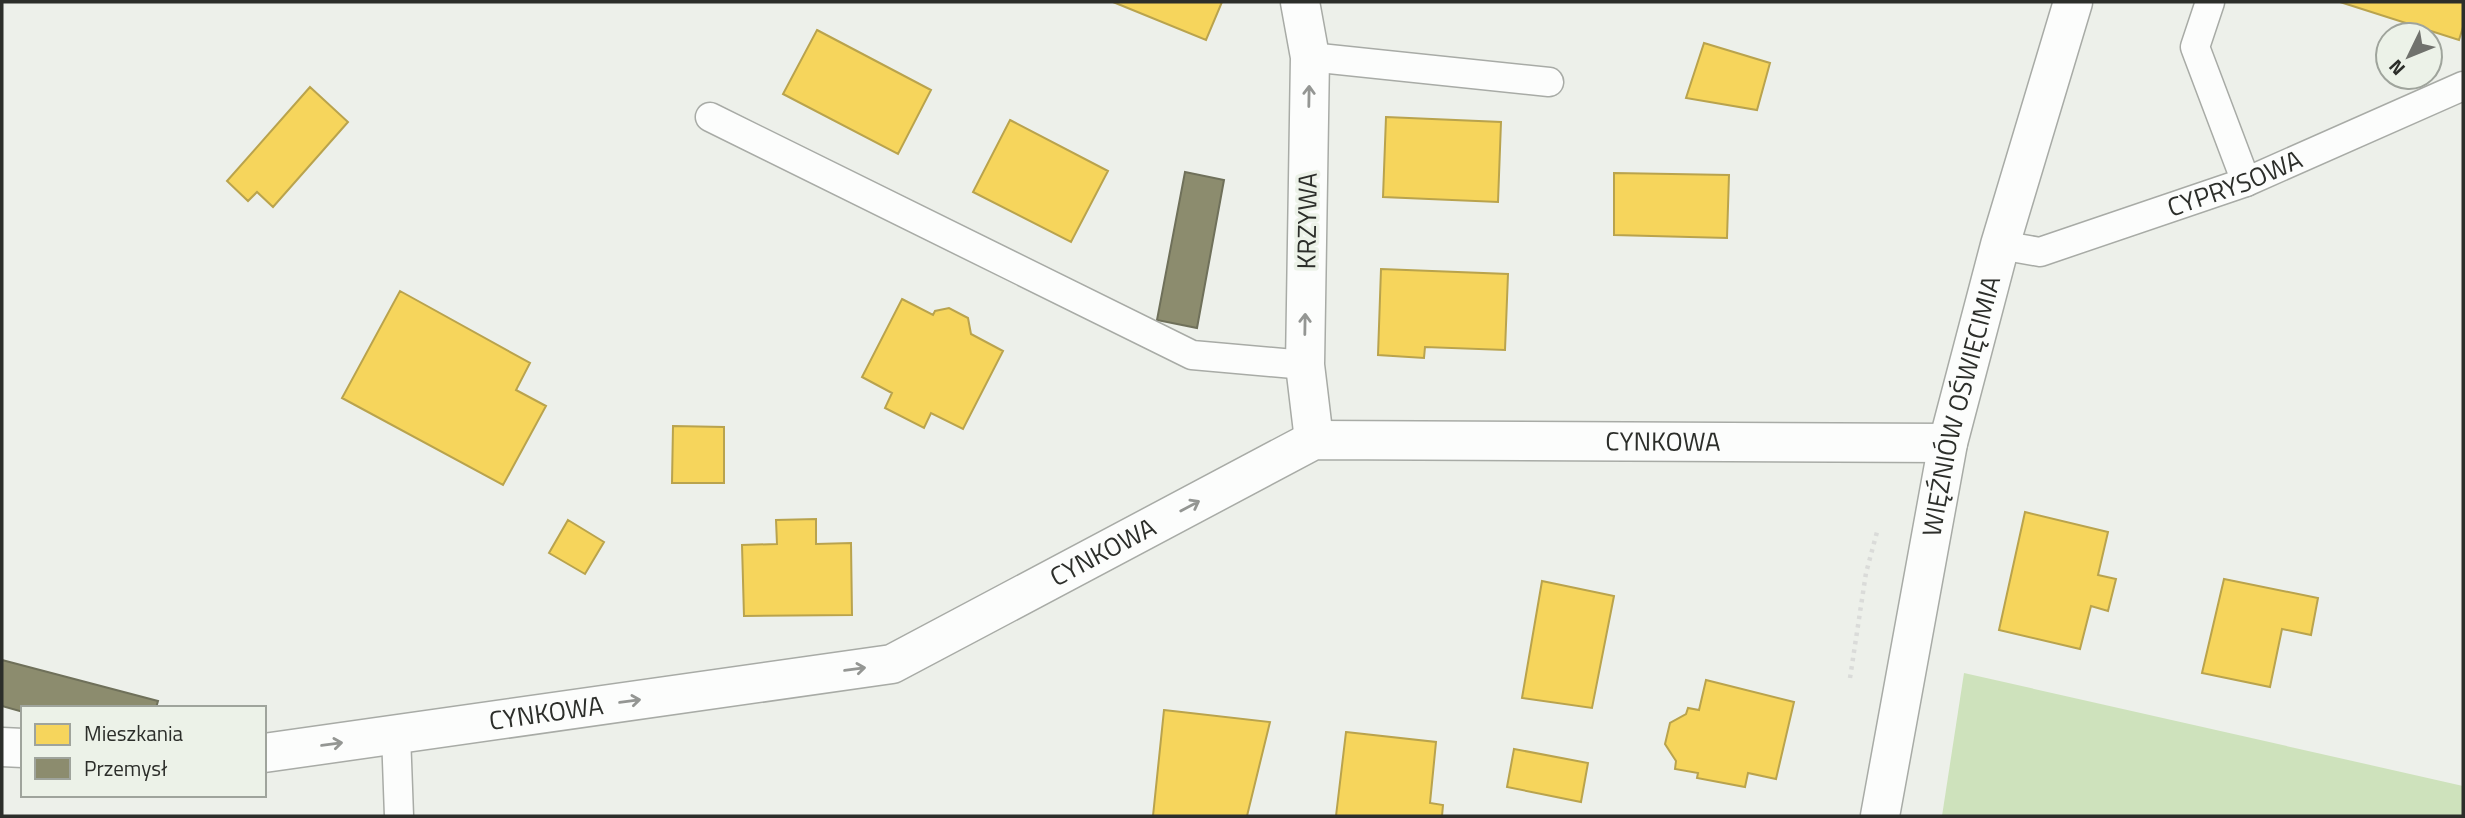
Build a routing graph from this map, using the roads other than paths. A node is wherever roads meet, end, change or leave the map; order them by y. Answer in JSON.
{"nodes":[{"id":1,"x":1300,"y":2,"type":"edge"},
{"id":2,"x":2073,"y":2,"type":"edge"},
{"id":3,"x":2210,"y":2,"type":"edge"},
{"id":4,"x":1310,"y":57,"type":"junction"},
{"id":5,"x":1549,"y":82,"type":"dead end"},
{"id":6,"x":2463,"y":86,"type":"edge"},
{"id":7,"x":710,"y":117,"type":"dead end"},
{"id":8,"x":2246,"y":182,"type":"junction"},
{"id":9,"x":2000,"y":244,"type":"junction"},
{"id":10,"x":1305,"y":365,"type":"junction"},
{"id":11,"x":1314,"y":440,"type":"junction"},
{"id":12,"x":1948,"y":443,"type":"junction"},
{"id":13,"x":396,"y":734,"type":"junction"},
{"id":14,"x":2,"y":747,"type":"edge"},
{"id":15,"x":21,"y":748,"type":"edge"},
{"id":16,"x":266,"y":753,"type":"edge"},
{"id":17,"x":398,"y":816,"type":"edge"},
{"id":18,"x":1880,"y":816,"type":"edge"}],
"edges":[{"from":1,"to":4,"type":"street","name":"KRZYWA"},
{"from":2,"to":9,"type":"street","name":"WIĘŹNIÓW OŚWIĘCIMIA"},
{"from":3,"to":8,"type":"lane"},
{"from":4,"to":5,"type":"lane"},
{"from":10,"to":4,"type":"street","name":"KRZYWA","one_way":true},
{"from":6,"to":8,"type":"lane","name":"CYPRYSOWA"},
{"from":7,"to":10,"type":"lane"},
{"from":8,"to":9,"type":"lane","name":"CYPRYSOWA"},
{"from":9,"to":12,"type":"street","name":"WIĘŹNIÓW OŚWIĘCIMIA"},
{"from":10,"to":11,"type":"street","name":"KRZYWA"},
{"from":11,"to":12,"type":"street","name":"CYNKOWA"},
{"from":13,"to":11,"type":"street","name":"CYNKOWA","one_way":true},
{"from":12,"to":18,"type":"street","name":"WIĘŹNIÓW OŚWIĘCIMIA"},
{"from":16,"to":13,"type":"street","name":"CYNKOWA","one_way":true},
{"from":13,"to":17,"type":"lane"},
{"from":14,"to":15,"type":"street"}]}
